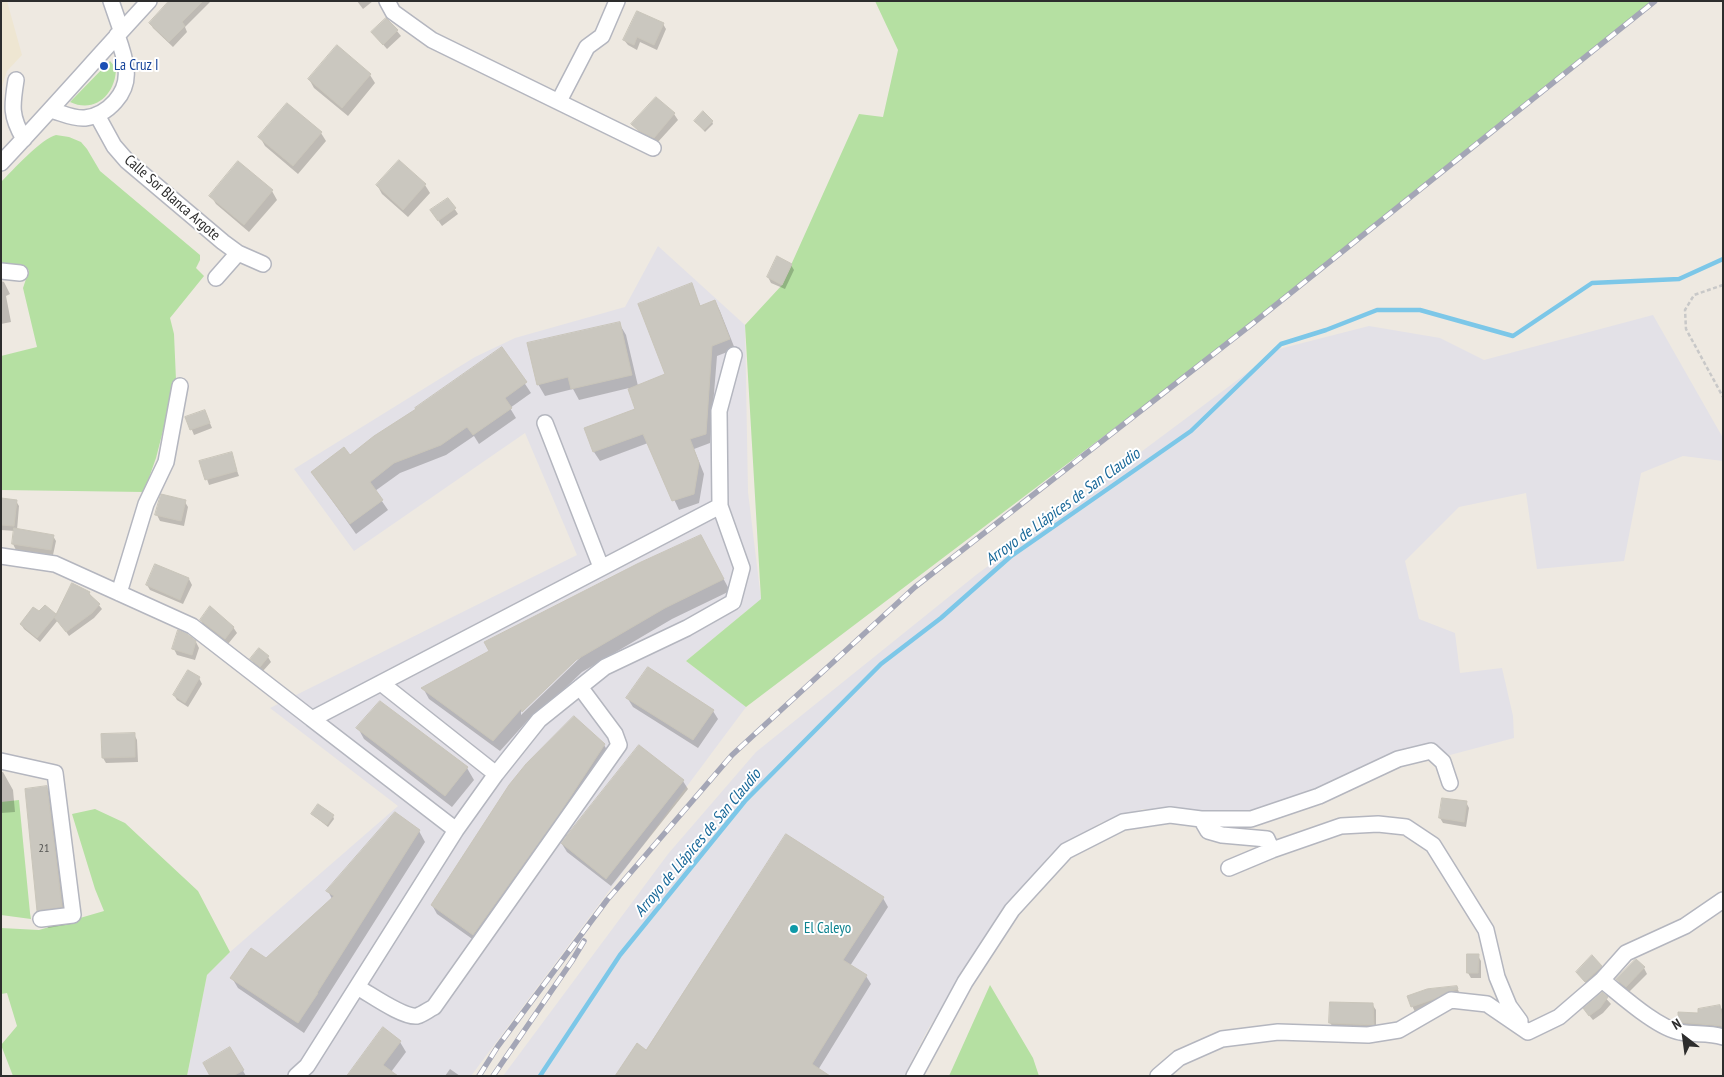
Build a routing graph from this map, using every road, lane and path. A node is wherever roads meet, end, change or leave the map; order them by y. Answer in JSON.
{"nodes":[{"id":1,"x":111,"y":1,"type":"edge"},
{"id":2,"x":149,"y":1,"type":"edge"},
{"id":3,"x":387,"y":1,"type":"edge"},
{"id":4,"x":617,"y":1,"type":"edge"},
{"id":5,"x":119,"y":32,"type":"junction"},
{"id":6,"x":16,"y":80,"type":"dead end"},
{"id":7,"x":559,"y":101,"type":"junction"},
{"id":8,"x":51,"y":110,"type":"junction"},
{"id":9,"x":97,"y":115,"type":"junction"},
{"id":10,"x":24,"y":139,"type":"junction"},
{"id":11,"x":653,"y":148,"type":"dead end"},
{"id":12,"x":1,"y":164,"type":"edge"},
{"id":13,"x":238,"y":253,"type":"junction"},
{"id":14,"x":262,"y":264,"type":"dead end"},
{"id":15,"x":1,"y":271,"type":"edge"},
{"id":16,"x":20,"y":273,"type":"dead end"},
{"id":17,"x":216,"y":278,"type":"dead end"},
{"id":18,"x":1723,"y":285,"type":"edge"},
{"id":19,"x":734,"y":355,"type":"dead end"},
{"id":20,"x":180,"y":386,"type":"dead end"},
{"id":21,"x":1723,"y":397,"type":"edge"},
{"id":22,"x":545,"y":423,"type":"dead end"},
{"id":23,"x":720,"y":506,"type":"junction"},
{"id":24,"x":1,"y":556,"type":"edge"},
{"id":25,"x":601,"y":567,"type":"junction"},
{"id":26,"x":120,"y":593,"type":"junction"},
{"id":27,"x":381,"y":683,"type":"junction"},
{"id":28,"x":580,"y":687,"type":"junction"},
{"id":29,"x":312,"y":719,"type":"junction"},
{"id":30,"x":1,"y":761,"type":"edge"},
{"id":31,"x":496,"y":774,"type":"junction"},
{"id":32,"x":1450,"y":783,"type":"dead end"},
{"id":33,"x":1201,"y":819,"type":"junction"},
{"id":34,"x":456,"y":830,"type":"junction"},
{"id":35,"x":1272,"y":850,"type":"junction"},
{"id":36,"x":1229,"y":868,"type":"dead end"},
{"id":37,"x":1723,"y":900,"type":"edge"},
{"id":38,"x":42,"y":919,"type":"dead end"},
{"id":39,"x":1602,"y":980,"type":"junction"},
{"id":40,"x":357,"y":987,"type":"junction"},
{"id":41,"x":1528,"y":1032,"type":"junction"},
{"id":42,"x":1723,"y":1037,"type":"edge"},
{"id":43,"x":296,"y":1076,"type":"edge"},
{"id":44,"x":914,"y":1076,"type":"edge"},
{"id":45,"x":1158,"y":1076,"type":"edge"}],
"edges":[{"from":1,"to":5,"type":"street"},
{"from":2,"to":5,"type":"street"},
{"from":3,"to":7,"type":"street"},
{"from":4,"to":7,"type":"street"},
{"from":5,"to":8,"type":"street"},
{"from":5,"to":9,"type":"street"},
{"from":6,"to":10,"type":"street"},
{"from":7,"to":11,"type":"street"},
{"from":8,"to":9,"type":"street"},
{"from":8,"to":10,"type":"street"},
{"from":9,"to":13,"type":"street","name":"Calle Sor Blanca Argote"},
{"from":10,"to":12,"type":"street"},
{"from":13,"to":14,"type":"street","name":"Calle Sor Blanca Argote"},
{"from":13,"to":17,"type":"street"},
{"from":15,"to":16,"type":"street"},
{"from":18,"to":21,"type":"path"},
{"from":19,"to":23,"type":"street"},
{"from":20,"to":26,"type":"street"},
{"from":22,"to":25,"type":"street"},
{"from":23,"to":25,"type":"street"},
{"from":23,"to":28,"type":"street"},
{"from":24,"to":26,"type":"street"},
{"from":25,"to":27,"type":"street"},
{"from":26,"to":29,"type":"street"},
{"from":27,"to":29,"type":"street"},
{"from":27,"to":31,"type":"street"},
{"from":28,"to":31,"type":"street"},
{"from":28,"to":40,"type":"street"},
{"from":29,"to":34,"type":"street"},
{"from":30,"to":38,"type":"street"},
{"from":31,"to":34,"type":"street"},
{"from":32,"to":33,"type":"street"},
{"from":33,"to":35,"type":"street"},
{"from":33,"to":44,"type":"street"},
{"from":34,"to":40,"type":"street"},
{"from":35,"to":36,"type":"street"},
{"from":35,"to":41,"type":"street"},
{"from":37,"to":39,"type":"street"},
{"from":39,"to":41,"type":"street"},
{"from":39,"to":42,"type":"street"},
{"from":40,"to":43,"type":"street"},
{"from":41,"to":45,"type":"street"}]}
